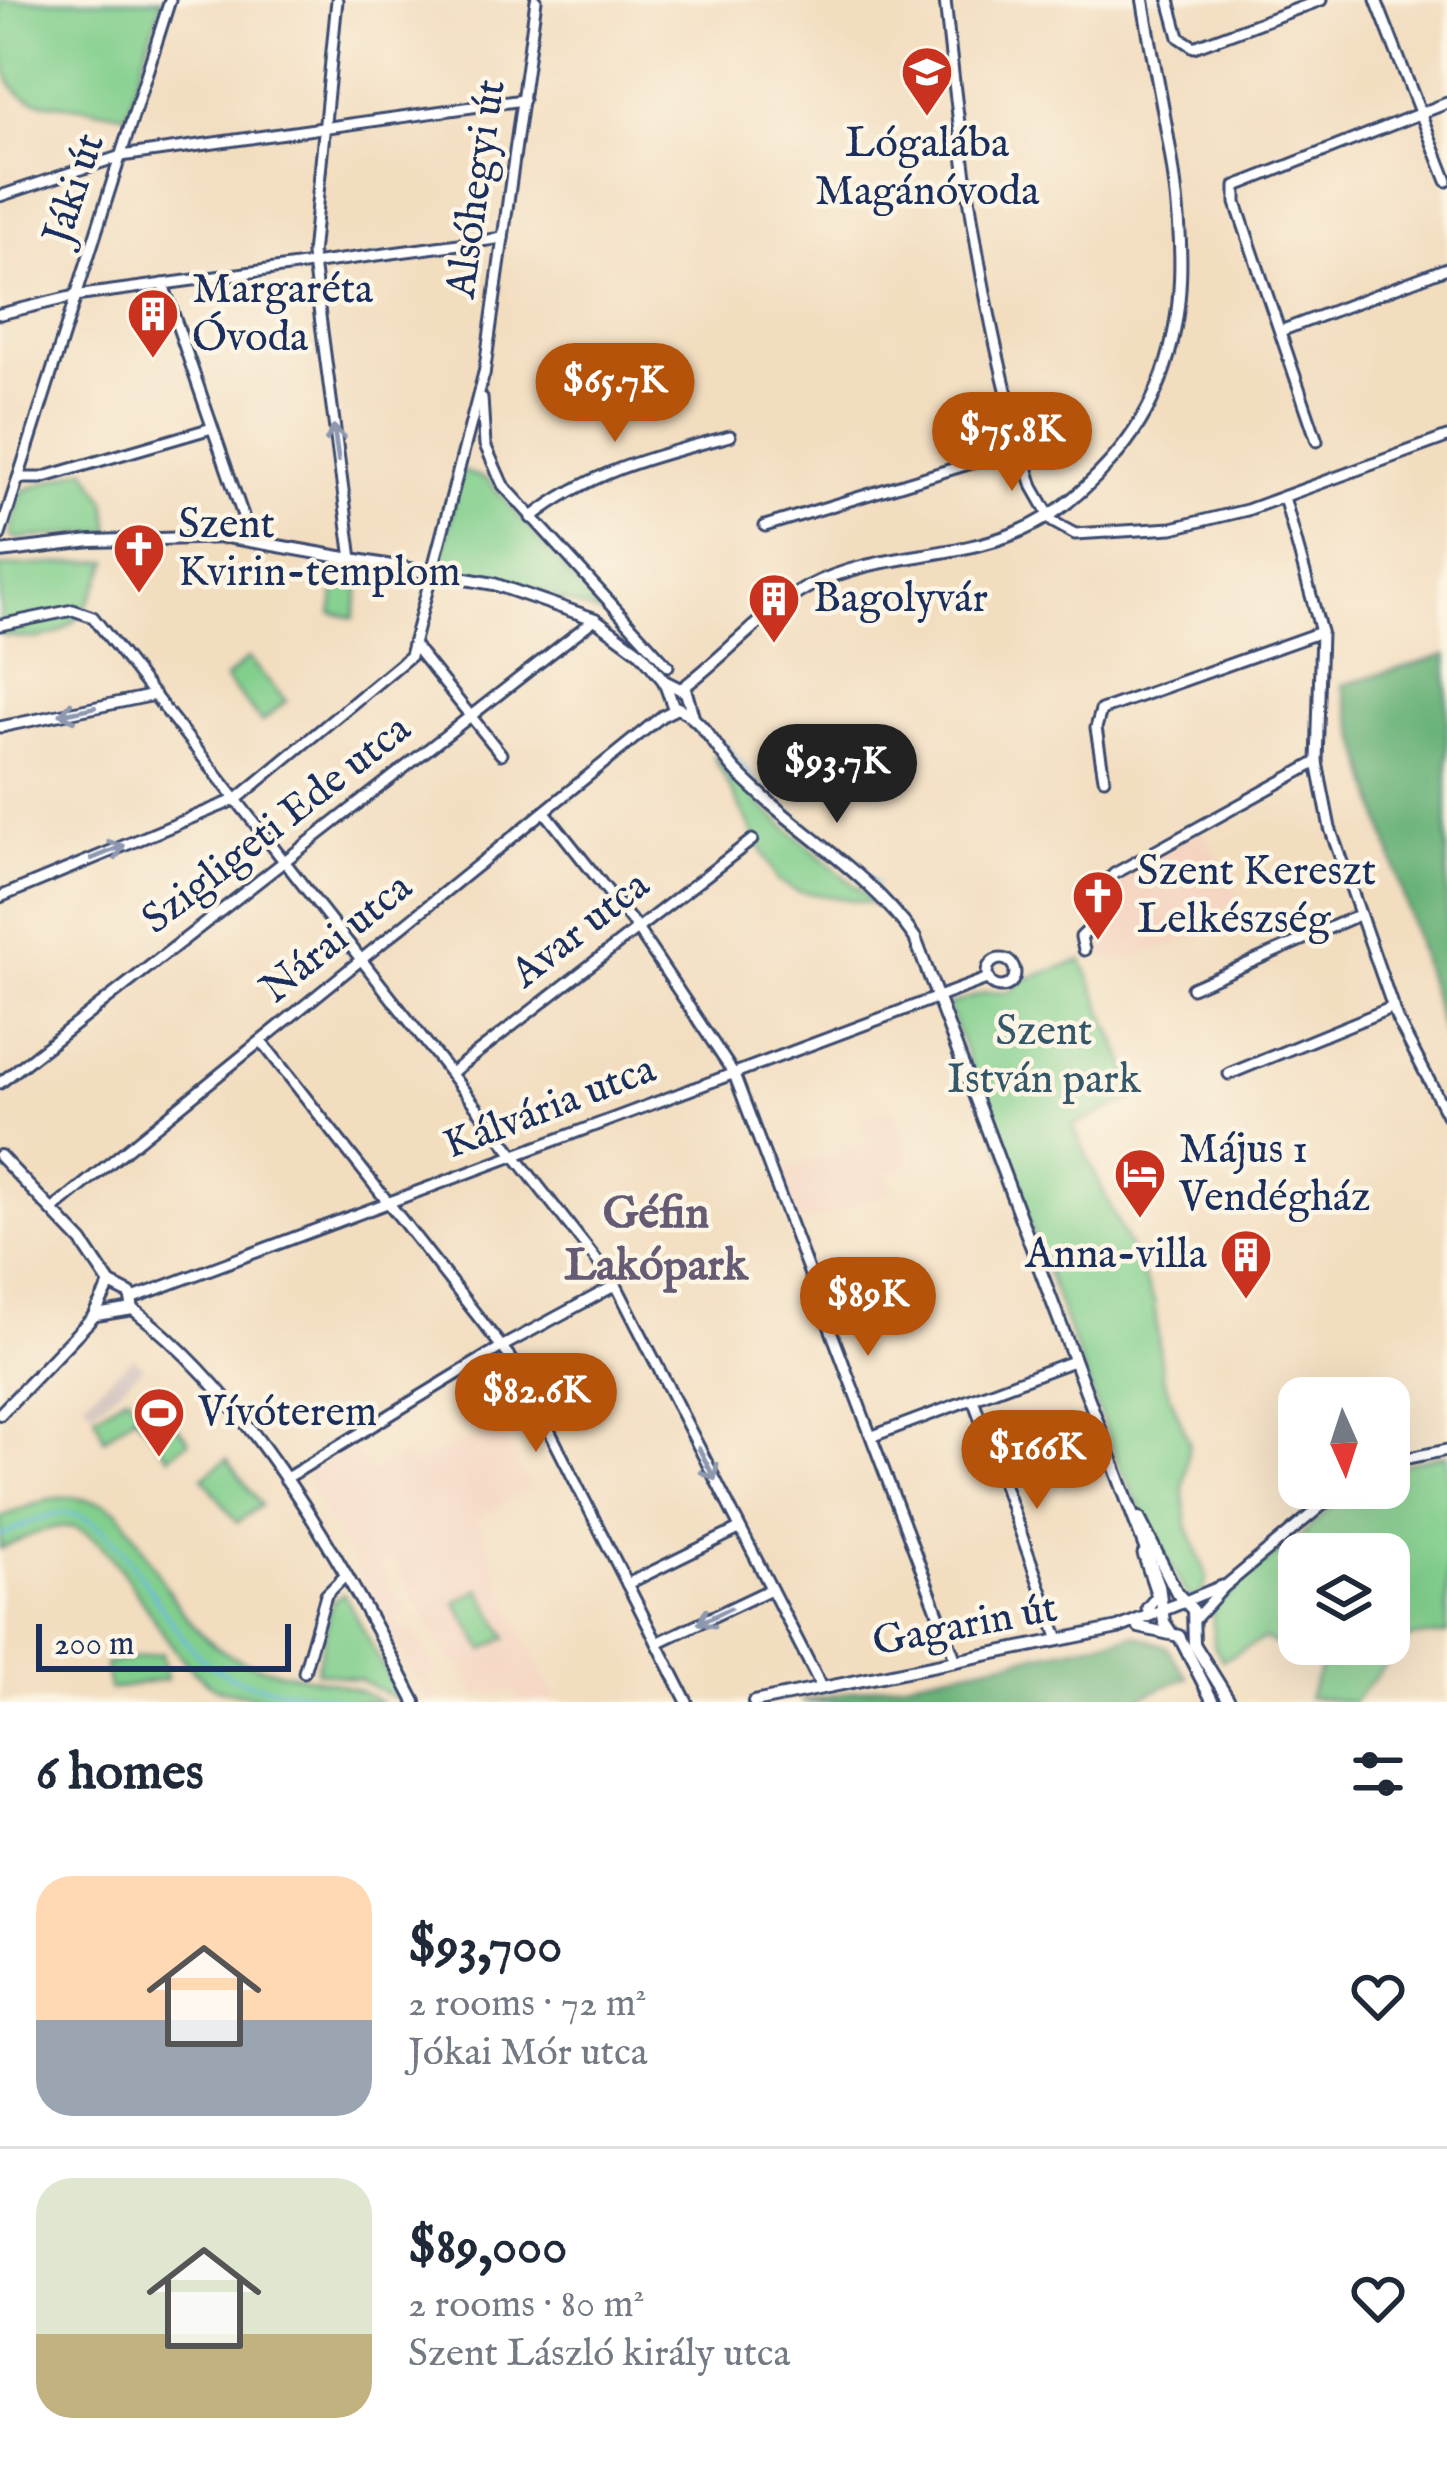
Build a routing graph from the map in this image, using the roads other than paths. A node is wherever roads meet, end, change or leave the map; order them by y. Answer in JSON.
{"nodes":[{"id":1,"x":170,"y":0,"type":"edge"},
{"id":2,"x":337,"y":0,"type":"edge"},
{"id":3,"x":536,"y":0,"type":"edge"},
{"id":4,"x":945,"y":0,"type":"edge"},
{"id":5,"x":1143,"y":0,"type":"edge"},
{"id":6,"x":1169,"y":0,"type":"edge"},
{"id":7,"x":1321,"y":0,"type":"edge"},
{"id":8,"x":1376,"y":0,"type":"edge"},
{"id":9,"x":523,"y":100,"type":"junction"},
{"id":10,"x":1447,"y":103,"type":"edge"},
{"id":11,"x":1421,"y":112,"type":"junction"},
{"id":12,"x":322,"y":124,"type":"junction"},
{"id":13,"x":121,"y":156,"type":"junction"},
{"id":14,"x":1447,"y":181,"type":"edge"},
{"id":15,"x":0,"y":196,"type":"edge"},
{"id":16,"x":503,"y":238,"type":"junction"},
{"id":17,"x":313,"y":265,"type":"junction"},
{"id":18,"x":1447,"y":268,"type":"edge"},
{"id":19,"x":163,"y":284,"type":"junction"},
{"id":20,"x":75,"y":296,"type":"junction"},
{"id":21,"x":0,"y":314,"type":"edge"},
{"id":22,"x":1283,"y":330,"type":"junction"},
{"id":23,"x":484,"y":374,"type":"junction"},
{"id":24,"x":212,"y":428,"type":"junction"},
{"id":25,"x":730,"y":436,"type":"dead end"},
{"id":26,"x":1447,"y":437,"type":"edge"},
{"id":27,"x":1317,"y":441,"type":"dead end"},
{"id":28,"x":1021,"y":448,"type":"junction"},
{"id":29,"x":464,"y":456,"type":"junction"},
{"id":30,"x":489,"y":457,"type":"junction"},
{"id":31,"x":18,"y":478,"type":"junction"},
{"id":32,"x":1284,"y":497,"type":"junction"},
{"id":33,"x":1048,"y":516,"type":"junction"},
{"id":34,"x":530,"y":518,"type":"junction"},
{"id":35,"x":765,"y":526,"type":"dead end"},
{"id":36,"x":0,"y":535,"type":"edge"},
{"id":37,"x":244,"y":538,"type":"junction"},
{"id":38,"x":0,"y":552,"type":"edge"},
{"id":39,"x":352,"y":559,"type":"junction"},
{"id":40,"x":434,"y":574,"type":"junction"},
{"id":41,"x":595,"y":619,"type":"junction"},
{"id":42,"x":0,"y":626,"type":"edge"},
{"id":43,"x":1321,"y":632,"type":"junction"},
{"id":44,"x":416,"y":648,"type":"junction"},
{"id":45,"x":668,"y":666,"type":"dead end"},
{"id":46,"x":664,"y":681,"type":"junction"},
{"id":47,"x":684,"y":693,"type":"junction"},
{"id":48,"x":155,"y":695,"type":"junction"},
{"id":49,"x":674,"y":704,"type":"junction"},
{"id":50,"x":470,"y":716,"type":"junction"},
{"id":51,"x":694,"y":717,"type":"junction"},
{"id":52,"x":0,"y":727,"type":"edge"},
{"id":53,"x":501,"y":754,"type":"dead end"},
{"id":54,"x":1317,"y":762,"type":"junction"},
{"id":55,"x":1104,"y":778,"type":"dead end"},
{"id":56,"x":237,"y":799,"type":"junction"},
{"id":57,"x":545,"y":812,"type":"junction"},
{"id":58,"x":752,"y":840,"type":"dead end"},
{"id":59,"x":285,"y":860,"type":"junction"},
{"id":60,"x":0,"y":897,"type":"edge"},
{"id":61,"x":1359,"y":915,"type":"junction"},
{"id":62,"x":636,"y":927,"type":"junction"},
{"id":63,"x":1084,"y":950,"type":"dead end"},
{"id":64,"x":362,"y":962,"type":"junction"},
{"id":65,"x":989,"y":978,"type":"dead end"},
{"id":66,"x":1192,"y":988,"type":"dead end"},
{"id":67,"x":938,"y":995,"type":"junction"},
{"id":68,"x":1393,"y":1007,"type":"junction"},
{"id":69,"x":262,"y":1042,"type":"junction"},
{"id":70,"x":451,"y":1073,"type":"junction"},
{"id":71,"x":734,"y":1074,"type":"junction"},
{"id":72,"x":1229,"y":1075,"type":"dead end"},
{"id":73,"x":0,"y":1084,"type":"edge"},
{"id":74,"x":1447,"y":1115,"type":"edge"},
{"id":75,"x":514,"y":1155,"type":"junction"},
{"id":76,"x":0,"y":1156,"type":"edge"},
{"id":77,"x":391,"y":1204,"type":"junction"},
{"id":78,"x":52,"y":1210,"type":"junction"},
{"id":79,"x":616,"y":1285,"type":"junction"},
{"id":80,"x":106,"y":1289,"type":"junction"},
{"id":81,"x":133,"y":1304,"type":"junction"},
{"id":82,"x":116,"y":1311,"type":"junction"},
{"id":83,"x":93,"y":1317,"type":"junction"},
{"id":84,"x":503,"y":1346,"type":"junction"},
{"id":85,"x":1073,"y":1361,"type":"junction"},
{"id":86,"x":973,"y":1399,"type":"junction"},
{"id":87,"x":0,"y":1414,"type":"edge"},
{"id":88,"x":873,"y":1436,"type":"junction"},
{"id":89,"x":1447,"y":1450,"type":"edge"},
{"id":90,"x":1410,"y":1458,"type":"edge"},
{"id":91,"x":1115,"y":1473,"type":"junction"},
{"id":92,"x":285,"y":1479,"type":"junction"},
{"id":93,"x":1318,"y":1509,"type":"edge"},
{"id":94,"x":739,"y":1529,"type":"junction"},
{"id":95,"x":1139,"y":1537,"type":"junction"},
{"id":96,"x":346,"y":1574,"type":"junction"},
{"id":97,"x":1237,"y":1577,"type":"junction"},
{"id":98,"x":627,"y":1584,"type":"junction"},
{"id":99,"x":771,"y":1589,"type":"junction"},
{"id":100,"x":1184,"y":1603,"type":"junction"},
{"id":101,"x":1164,"y":1612,"type":"junction"},
{"id":102,"x":1149,"y":1614,"type":"dead end"},
{"id":103,"x":1194,"y":1622,"type":"junction"},
{"id":104,"x":1118,"y":1628,"type":"junction"},
{"id":105,"x":1173,"y":1632,"type":"junction"},
{"id":106,"x":1059,"y":1640,"type":"junction"},
{"id":107,"x":657,"y":1643,"type":"junction"},
{"id":108,"x":956,"y":1661,"type":"junction"},
{"id":109,"x":304,"y":1672,"type":"dead end"},
{"id":110,"x":822,"y":1688,"type":"junction"},
{"id":111,"x":415,"y":1702,"type":"edge"},
{"id":112,"x":687,"y":1702,"type":"edge"},
{"id":113,"x":754,"y":1702,"type":"edge"},
{"id":114,"x":1214,"y":1702,"type":"edge"},
{"id":115,"x":1230,"y":1702,"type":"edge"}],
"edges":[{"from":1,"to":13,"type":"street","name":"Jáki út"},
{"from":2,"to":12,"type":"street"},
{"from":3,"to":9,"type":"street","name":"Alsóhegyi út"},
{"from":4,"to":28,"type":"street"},
{"from":5,"to":33,"type":"street"},
{"from":6,"to":7,"type":"street"},
{"from":8,"to":11,"type":"street"},
{"from":9,"to":12,"type":"street"},
{"from":9,"to":16,"type":"street","name":"Alsóhegyi út"},
{"from":10,"to":11,"type":"street"},
{"from":11,"to":14,"type":"street"},
{"from":11,"to":22,"type":"street"},
{"from":12,"to":13,"type":"street"},
{"from":12,"to":17,"type":"street"},
{"from":13,"to":15,"type":"street"},
{"from":13,"to":20,"type":"street","name":"Jáki út"},
{"from":16,"to":17,"type":"street"},
{"from":16,"to":23,"type":"street","name":"Alsóhegyi út"},
{"from":17,"to":19,"type":"street"},
{"from":39,"to":17,"type":"street","one_way":true},
{"from":18,"to":22,"type":"street"},
{"from":19,"to":20,"type":"street"},
{"from":19,"to":24,"type":"street"},
{"from":20,"to":21,"type":"street"},
{"from":20,"to":31,"type":"street","name":"Jáki út"},
{"from":22,"to":27,"type":"street"},
{"from":23,"to":29,"type":"street"},
{"from":23,"to":30,"type":"street","name":"Alsóhegyi út"},
{"from":24,"to":31,"type":"street"},
{"from":24,"to":37,"type":"street"},
{"from":25,"to":34,"type":"street"},
{"from":26,"to":32,"type":"street"},
{"from":28,"to":33,"type":"street"},
{"from":28,"to":35,"type":"street"},
{"from":29,"to":30,"type":"street"},
{"from":29,"to":40,"type":"street"},
{"from":30,"to":34,"type":"street","name":"Alsóhegyi út"},
{"from":31,"to":36,"type":"street","name":"Jáki út"},
{"from":32,"to":33,"type":"street"},
{"from":32,"to":43,"type":"street"},
{"from":33,"to":47,"type":"street"},
{"from":34,"to":45,"type":"street","name":"Alsóhegyi út"},
{"from":37,"to":38,"type":"street"},
{"from":37,"to":39,"type":"street"},
{"from":39,"to":40,"type":"street"},
{"from":40,"to":41,"type":"street"},
{"from":40,"to":44,"type":"street"},
{"from":41,"to":46,"type":"street"},
{"from":41,"to":50,"type":"street","name":"Szigligeti Ede utca"},
{"from":42,"to":48,"type":"street"},
{"from":43,"to":54,"type":"street"},
{"from":43,"to":55,"type":"street"},
{"from":44,"to":50,"type":"street"},
{"from":44,"to":56,"type":"street"},
{"from":46,"to":47,"type":"street"},
{"from":46,"to":49,"type":"street"},
{"from":47,"to":49,"type":"street"},
{"from":47,"to":51,"type":"street"},
{"from":48,"to":52,"type":"street","one_way":true},
{"from":48,"to":56,"type":"street"},
{"from":49,"to":51,"type":"street"},
{"from":49,"to":57,"type":"street","name":"Nárai utca"},
{"from":50,"to":53,"type":"street"},
{"from":50,"to":59,"type":"street","name":"Szigligeti Ede utca"},
{"from":51,"to":67,"type":"street"},
{"from":54,"to":61,"type":"street"},
{"from":54,"to":63,"type":"street"},
{"from":56,"to":59,"type":"street"},
{"from":60,"to":56,"type":"street","one_way":true},
{"from":57,"to":62,"type":"street"},
{"from":57,"to":64,"type":"street","name":"Nárai utca"},
{"from":58,"to":62,"type":"street","name":"Avar utca"},
{"from":59,"to":64,"type":"street"},
{"from":59,"to":73,"type":"street","name":"Szigligeti Ede utca"},
{"from":61,"to":66,"type":"street"},
{"from":61,"to":68,"type":"street"},
{"from":62,"to":70,"type":"street","name":"Avar utca"},
{"from":62,"to":71,"type":"street"},
{"from":64,"to":69,"type":"street","name":"Nárai utca"},
{"from":64,"to":70,"type":"street"},
{"from":65,"to":67,"type":"street","name":"Kálvária utca"},
{"from":67,"to":71,"type":"street","name":"Kálvária utca"},
{"from":67,"to":85,"type":"street"},
{"from":68,"to":72,"type":"street"},
{"from":68,"to":74,"type":"street"},
{"from":69,"to":77,"type":"street"},
{"from":69,"to":78,"type":"street","name":"Nárai utca"},
{"from":70,"to":75,"type":"street"},
{"from":71,"to":75,"type":"street","name":"Kálvária utca"},
{"from":71,"to":88,"type":"street"},
{"from":75,"to":77,"type":"street","name":"Kálvária utca"},
{"from":75,"to":79,"type":"street"},
{"from":76,"to":78,"type":"street"},
{"from":77,"to":81,"type":"street","name":"Kálvária utca"},
{"from":77,"to":84,"type":"street"},
{"from":78,"to":80,"type":"street"},
{"from":79,"to":84,"type":"street"},
{"from":79,"to":94,"type":"street","one_way":true},
{"from":80,"to":81,"type":"street"},
{"from":80,"to":82,"type":"street"},
{"from":80,"to":83,"type":"street"},
{"from":81,"to":82,"type":"street"},
{"from":81,"to":92,"type":"street"},
{"from":82,"to":83,"type":"street"},
{"from":83,"to":87,"type":"street"},
{"from":84,"to":92,"type":"street"},
{"from":84,"to":98,"type":"street"},
{"from":85,"to":86,"type":"street"},
{"from":85,"to":91,"type":"street"},
{"from":86,"to":88,"type":"street"},
{"from":86,"to":106,"type":"street"},
{"from":88,"to":108,"type":"street"},
{"from":89,"to":90,"type":"street"},
{"from":91,"to":95,"type":"street"},
{"from":91,"to":100,"type":"street"},
{"from":92,"to":96,"type":"street"},
{"from":93,"to":97,"type":"street"},
{"from":94,"to":98,"type":"street"},
{"from":94,"to":99,"type":"street"},
{"from":95,"to":101,"type":"street"},
{"from":95,"to":102,"type":"street"},
{"from":96,"to":109,"type":"street"},
{"from":96,"to":111,"type":"street"},
{"from":97,"to":100,"type":"street"},
{"from":97,"to":103,"type":"street"},
{"from":98,"to":107,"type":"street"},
{"from":99,"to":107,"type":"street","one_way":true},
{"from":99,"to":110,"type":"street"},
{"from":100,"to":101,"type":"street","name":"Gagarin út"},
{"from":100,"to":103,"type":"street"},
{"from":101,"to":104,"type":"street","name":"Gagarin út"},
{"from":101,"to":105,"type":"street"},
{"from":103,"to":105,"type":"street"},
{"from":103,"to":115,"type":"street"},
{"from":104,"to":105,"type":"street","name":"Gagarin út"},
{"from":104,"to":106,"type":"street","name":"Gagarin út"},
{"from":105,"to":114,"type":"street"},
{"from":106,"to":108,"type":"street","name":"Gagarin út"},
{"from":107,"to":112,"type":"street"},
{"from":108,"to":110,"type":"street","name":"Gagarin út"},
{"from":110,"to":113,"type":"street","name":"Gagarin út"}]}
